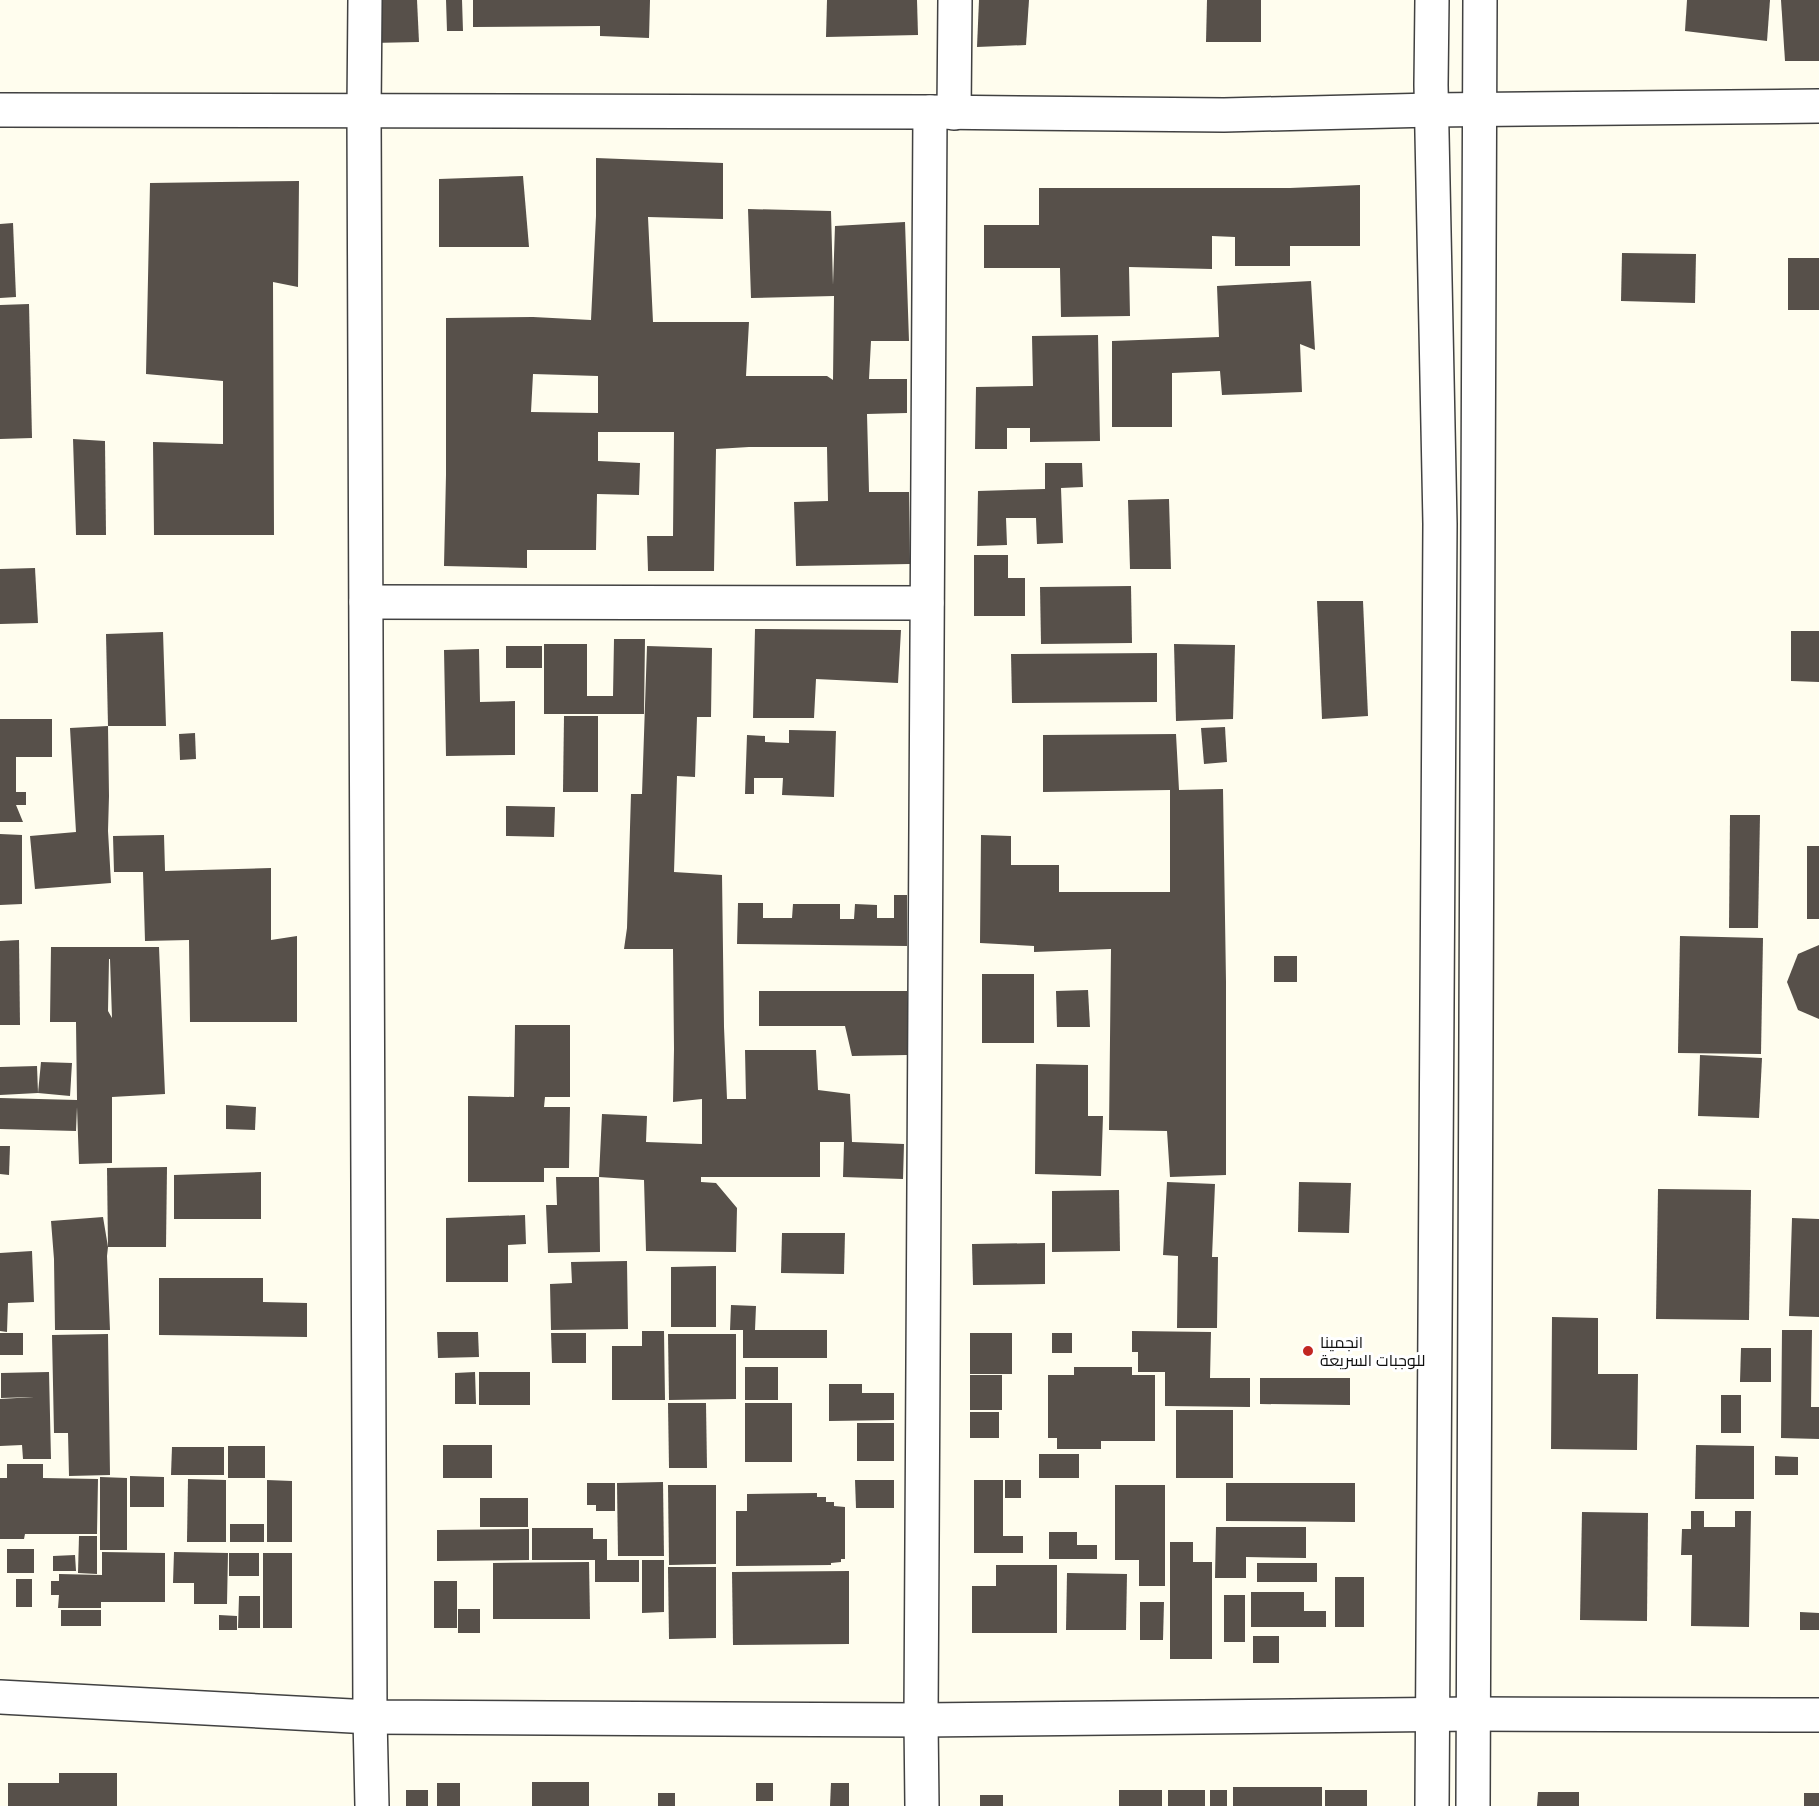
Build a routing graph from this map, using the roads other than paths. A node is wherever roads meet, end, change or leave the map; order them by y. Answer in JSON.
{"nodes":[{"id":1,"x":365,"y":0,"type":"edge"},
{"id":2,"x":955,"y":0,"type":"edge"},
{"id":3,"x":1432,"y":0,"type":"edge"},
{"id":4,"x":1480,"y":0,"type":"edge"},
{"id":5,"x":1819,"y":106,"type":"edge"},
{"id":6,"x":1480,"y":109,"type":"junction"},
{"id":7,"x":0,"y":110,"type":"edge"},
{"id":8,"x":1432,"y":110,"type":"junction"},
{"id":9,"x":364,"y":111,"type":"junction"},
{"id":10,"x":942,"y":112,"type":"junction"},
{"id":11,"x":366,"y":602,"type":"junction"},
{"id":12,"x":927,"y":603,"type":"junction"},
{"id":13,"x":0,"y":1697,"type":"edge"},
{"id":14,"x":1473,"y":1714,"type":"junction"},
{"id":15,"x":1431,"y":1715,"type":"junction"},
{"id":16,"x":1819,"y":1715,"type":"edge"},
{"id":17,"x":370,"y":1718,"type":"junction"},
{"id":18,"x":921,"y":1720,"type":"junction"},
{"id":19,"x":372,"y":1806,"type":"edge"},
{"id":20,"x":922,"y":1806,"type":"edge"},
{"id":21,"x":1432,"y":1806,"type":"edge"},
{"id":22,"x":1473,"y":1806,"type":"edge"}],
"edges":[{"from":1,"to":9,"type":"street"},
{"from":2,"to":10,"type":"street"},
{"from":3,"to":8,"type":"street"},
{"from":4,"to":6,"type":"street"},
{"from":5,"to":6,"type":"street"},
{"from":6,"to":8,"type":"street"},
{"from":6,"to":14,"type":"street"},
{"from":7,"to":9,"type":"street"},
{"from":8,"to":10,"type":"street"},
{"from":8,"to":15,"type":"street"},
{"from":9,"to":10,"type":"street"},
{"from":9,"to":11,"type":"street"},
{"from":10,"to":12,"type":"street"},
{"from":11,"to":12,"type":"street"},
{"from":11,"to":17,"type":"street"},
{"from":12,"to":18,"type":"street"},
{"from":13,"to":17,"type":"street"},
{"from":14,"to":15,"type":"street"},
{"from":14,"to":16,"type":"street"},
{"from":14,"to":22,"type":"street"},
{"from":15,"to":18,"type":"street"},
{"from":15,"to":21,"type":"street"},
{"from":17,"to":18,"type":"street"},
{"from":17,"to":19,"type":"street"},
{"from":18,"to":20,"type":"street"}]}
